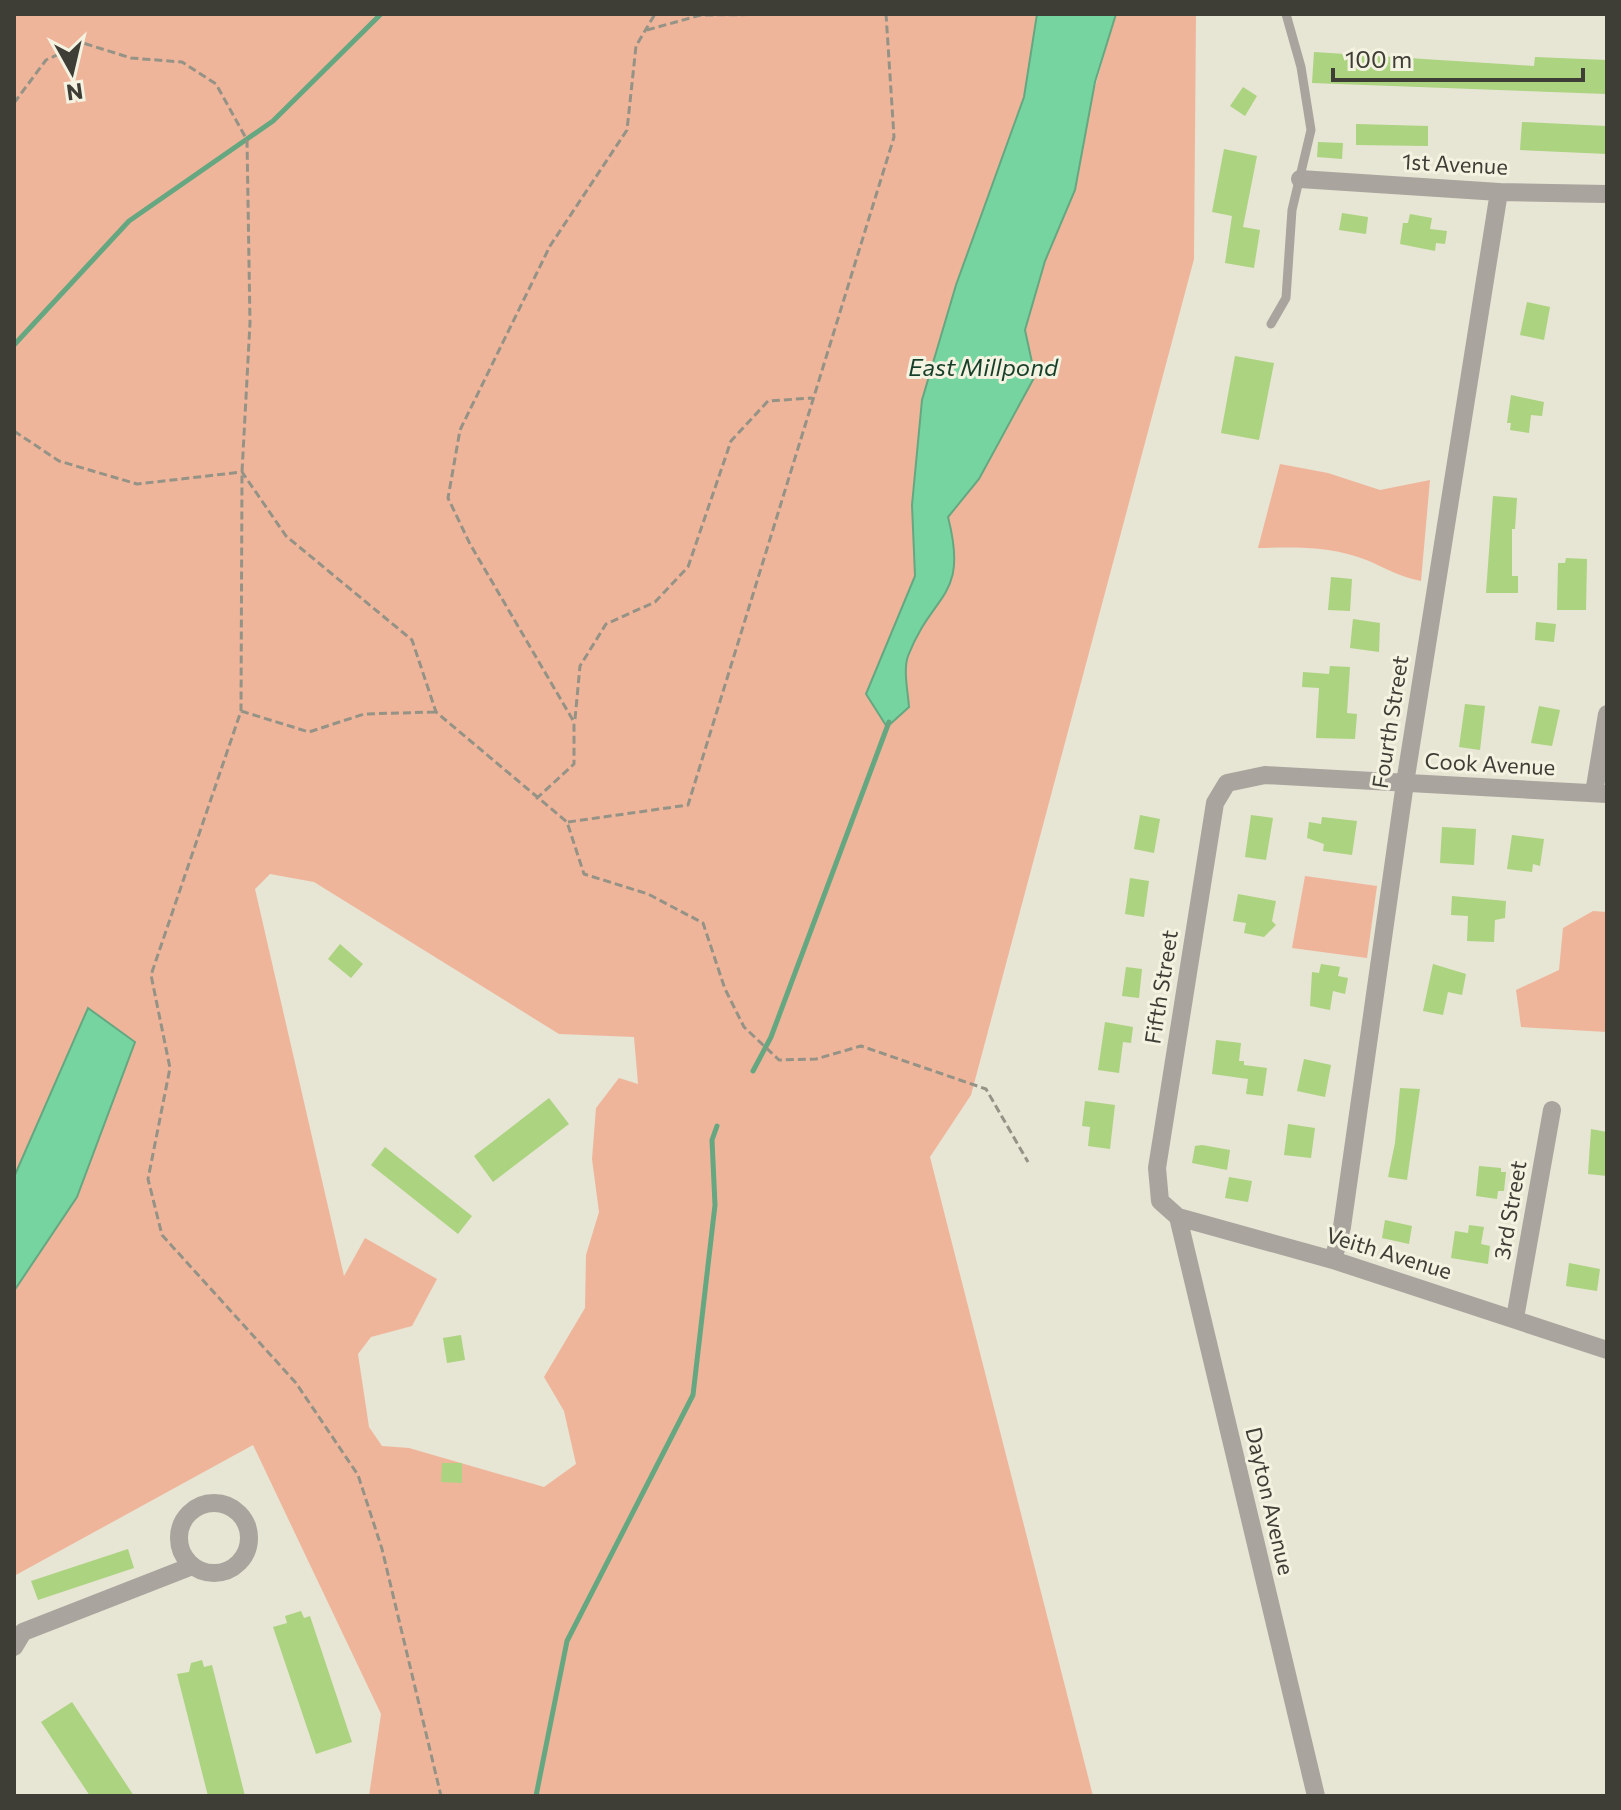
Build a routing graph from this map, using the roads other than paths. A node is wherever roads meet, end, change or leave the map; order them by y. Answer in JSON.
{"nodes":[{"id":1,"x":1286,"y":14,"type":"edge"},
{"id":2,"x":1300,"y":179,"type":"junction"},
{"id":3,"x":1499,"y":192,"type":"junction"},
{"id":4,"x":1607,"y":194,"type":"edge"},
{"id":5,"x":1271,"y":324,"type":"dead end"},
{"id":6,"x":1607,"y":714,"type":"edge"},
{"id":7,"x":1227,"y":783,"type":"joint"},
{"id":8,"x":1405,"y":783,"type":"junction"},
{"id":9,"x":1601,"y":793,"type":"edge"},
{"id":10,"x":1552,"y":1110,"type":"dead end"},
{"id":11,"x":1160,"y":1201,"type":"joint"},
{"id":12,"x":1178,"y":1217,"type":"junction"},
{"id":13,"x":1333,"y":1260,"type":"junction"},
{"id":14,"x":1515,"y":1318,"type":"junction"},
{"id":15,"x":1607,"y":1350,"type":"edge"},
{"id":16,"x":192,"y":1566,"type":"dead end"},
{"id":17,"x":14,"y":1647,"type":"edge"},
{"id":18,"x":1316,"y":1796,"type":"edge"}],
"edges":[{"from":1,"to":2,"type":"lane"},
{"from":2,"to":3,"type":"street","name":"1st Avenue"},
{"from":2,"to":5,"type":"lane"},
{"from":3,"to":4,"type":"street","name":"1st Avenue"},
{"from":3,"to":8,"type":"street","name":"Fourth Street"},
{"from":6,"to":9,"type":"street"},
{"from":7,"to":8,"type":"street","name":"Cook Avenue"},
{"from":7,"to":11,"type":"street","name":"Fifth Street"},
{"from":8,"to":9,"type":"street","name":"Cook Avenue"},
{"from":8,"to":13,"type":"street","name":"Fourth Street"},
{"from":10,"to":14,"type":"street","name":"3rd Street"},
{"from":11,"to":12,"type":"street","name":"Veith Avenue"},
{"from":12,"to":13,"type":"street","name":"Veith Avenue"},
{"from":12,"to":18,"type":"street","name":"Dayton Avenue"},
{"from":13,"to":14,"type":"street","name":"Veith Avenue"},
{"from":14,"to":15,"type":"street","name":"Veith Avenue"},
{"from":16,"to":17,"type":"street"}]}
